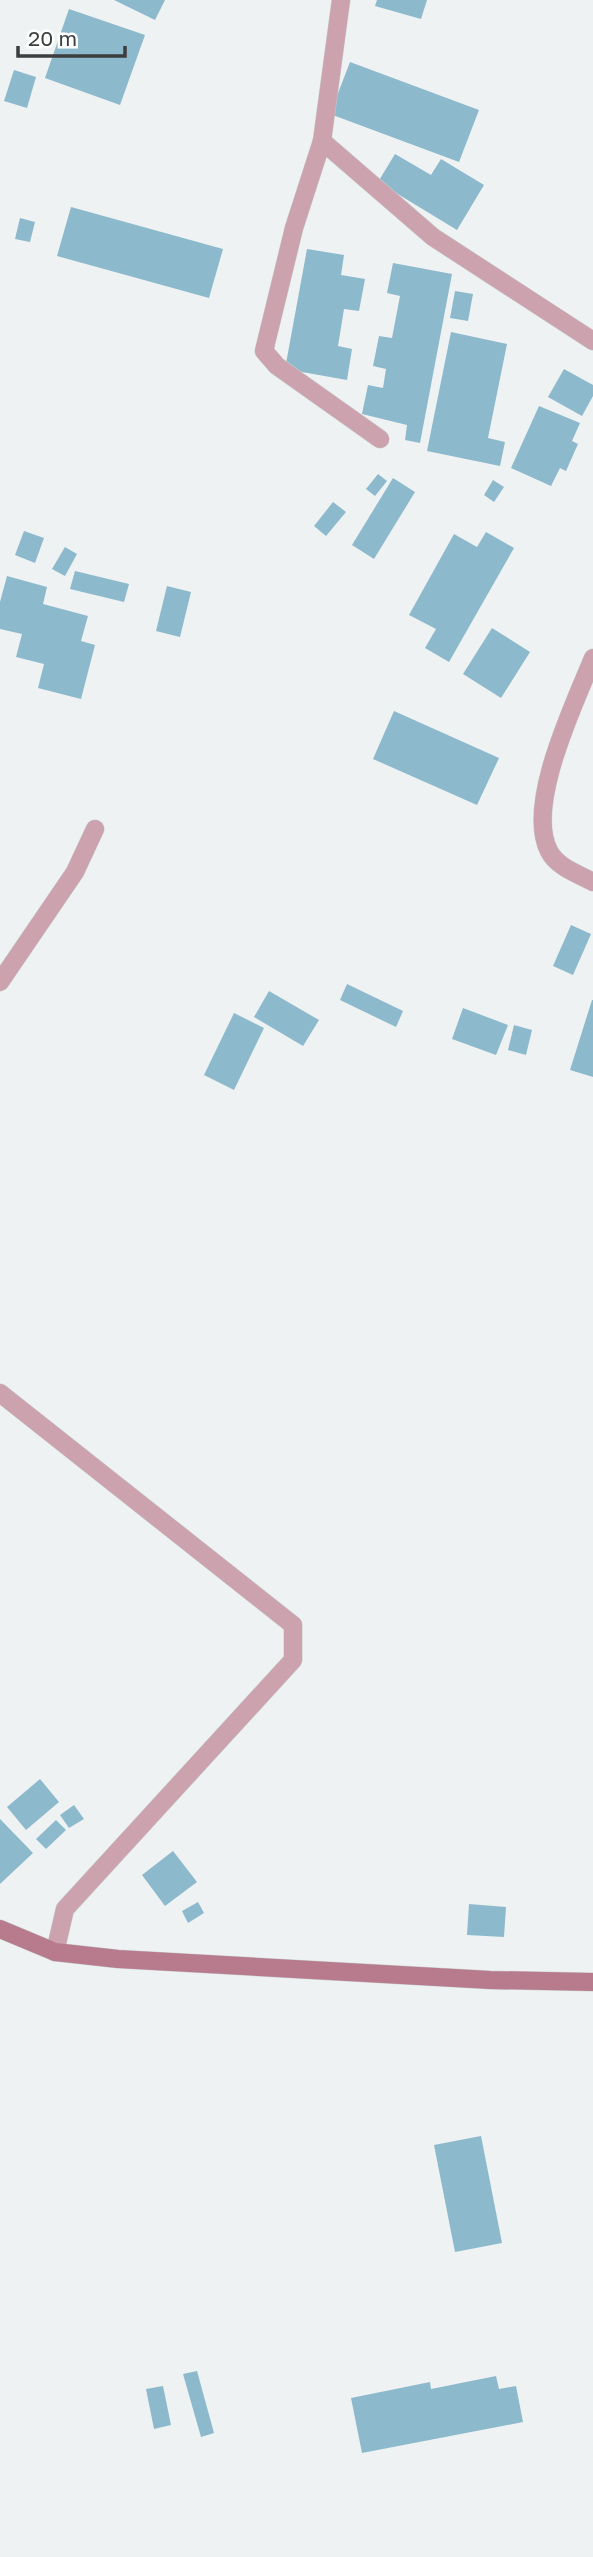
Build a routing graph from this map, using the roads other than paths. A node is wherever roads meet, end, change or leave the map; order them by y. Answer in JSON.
{"nodes":[{"id":1,"x":341,"y":0,"type":"edge"},
{"id":2,"x":322,"y":141,"type":"junction"},
{"id":3,"x":593,"y":341,"type":"edge"},
{"id":4,"x":380,"y":439,"type":"dead end"},
{"id":5,"x":593,"y":658,"type":"edge"},
{"id":6,"x":94,"y":829,"type":"dead end"},
{"id":7,"x":593,"y":882,"type":"edge"},
{"id":8,"x":0,"y":982,"type":"edge"},
{"id":9,"x":0,"y":1393,"type":"edge"},
{"id":10,"x":0,"y":1929,"type":"edge"},
{"id":11,"x":55,"y":1952,"type":"junction"},
{"id":12,"x":593,"y":1982,"type":"edge"}],
"edges":[{"from":1,"to":2,"type":"street"},
{"from":2,"to":3,"type":"street"},
{"from":2,"to":4,"type":"street"},
{"from":5,"to":7,"type":"street"},
{"from":6,"to":8,"type":"street"},
{"from":9,"to":11,"type":"street"},
{"from":10,"to":11,"type":"street"},
{"from":11,"to":12,"type":"street"}]}
